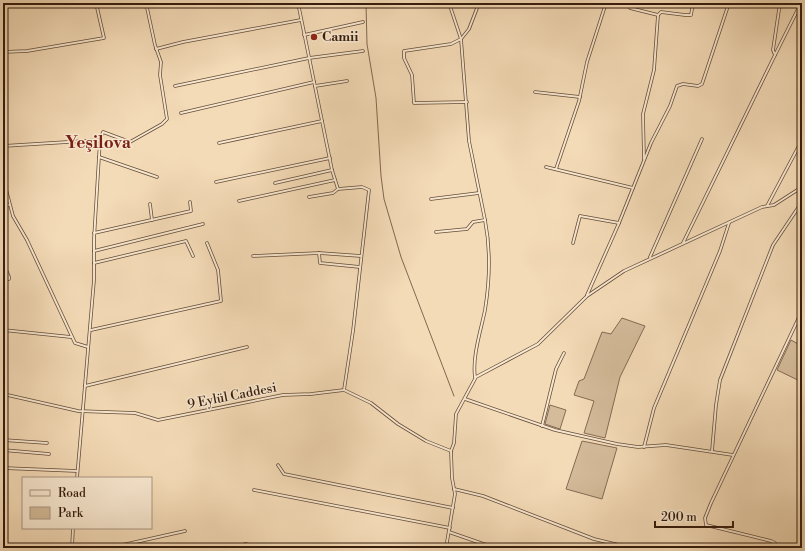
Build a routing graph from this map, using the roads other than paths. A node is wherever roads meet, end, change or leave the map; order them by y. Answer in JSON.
{"nodes":[{"id":1,"x":96,"y":3,"type":"edge"},
{"id":2,"x":146,"y":3,"type":"edge"},
{"id":3,"x":298,"y":3,"type":"edge"},
{"id":4,"x":384,"y":3,"type":"edge"},
{"id":5,"x":449,"y":3,"type":"edge"},
{"id":6,"x":479,"y":3,"type":"edge"},
{"id":7,"x":606,"y":3,"type":"edge"},
{"id":8,"x":692,"y":3,"type":"edge"},
{"id":9,"x":729,"y":3,"type":"edge"},
{"id":10,"x":780,"y":3,"type":"edge"},
{"id":11,"x":801,"y":3,"type":"edge"},
{"id":12,"x":368,"y":5,"type":"dead end"},
{"id":13,"x":630,"y":8,"type":"dead end"},
{"id":14,"x":658,"y":15,"type":"junction"},
{"id":15,"x":301,"y":20,"type":"junction"},
{"id":16,"x":363,"y":22,"type":"dead end"},
{"id":17,"x":304,"y":35,"type":"junction"},
{"id":18,"x":461,"y":39,"type":"junction"},
{"id":19,"x":156,"y":49,"type":"junction"},
{"id":20,"x":364,"y":51,"type":"dead end"},
{"id":21,"x":3,"y":52,"type":"edge"},
{"id":22,"x":775,"y":55,"type":"junction"},
{"id":23,"x":309,"y":58,"type":"junction"},
{"id":24,"x":347,"y":81,"type":"dead end"},
{"id":25,"x":314,"y":82,"type":"junction"},
{"id":26,"x":175,"y":86,"type":"dead end"},
{"id":27,"x":315,"y":86,"type":"junction"},
{"id":28,"x":535,"y":92,"type":"dead end"},
{"id":29,"x":580,"y":98,"type":"junction"},
{"id":30,"x":467,"y":102,"type":"junction"},
{"id":31,"x":181,"y":113,"type":"dead end"},
{"id":32,"x":322,"y":121,"type":"junction"},
{"id":33,"x":702,"y":139,"type":"dead end"},
{"id":34,"x":100,"y":140,"type":"junction"},
{"id":35,"x":802,"y":140,"type":"edge"},
{"id":36,"x":220,"y":143,"type":"dead end"},
{"id":37,"x":3,"y":146,"type":"edge"},
{"id":38,"x":99,"y":157,"type":"junction"},
{"id":39,"x":330,"y":158,"type":"junction"},
{"id":40,"x":644,"y":160,"type":"junction"},
{"id":41,"x":546,"y":166,"type":"dead end"},
{"id":42,"x":556,"y":169,"type":"junction"},
{"id":43,"x":332,"y":170,"type":"junction"},
{"id":44,"x":157,"y":177,"type":"dead end"},
{"id":45,"x":3,"y":178,"type":"edge"},
{"id":46,"x":334,"y":180,"type":"junction"},
{"id":47,"x":216,"y":182,"type":"dead end"},
{"id":48,"x":275,"y":183,"type":"dead end"},
{"id":49,"x":802,"y":187,"type":"edge"},
{"id":50,"x":633,"y":188,"type":"junction"},
{"id":51,"x":338,"y":189,"type":"junction"},
{"id":52,"x":479,"y":193,"type":"junction"},
{"id":53,"x":308,"y":197,"type":"dead end"},
{"id":54,"x":432,"y":200,"type":"dead end"},
{"id":55,"x":239,"y":201,"type":"dead end"},
{"id":56,"x":190,"y":202,"type":"dead end"},
{"id":57,"x":802,"y":202,"type":"edge"},
{"id":58,"x":150,"y":204,"type":"dead end"},
{"id":59,"x":9,"y":205,"type":"junction"},
{"id":60,"x":3,"y":206,"type":"edge"},
{"id":61,"x":767,"y":206,"type":"junction"},
{"id":62,"x":152,"y":220,"type":"junction"},
{"id":63,"x":485,"y":220,"type":"junction"},
{"id":64,"x":619,"y":223,"type":"junction"},
{"id":65,"x":729,"y":223,"type":"junction"},
{"id":66,"x":204,"y":224,"type":"dead end"},
{"id":67,"x":436,"y":232,"type":"dead end"},
{"id":68,"x":94,"y":233,"type":"junction"},
{"id":69,"x":207,"y":243,"type":"dead end"},
{"id":70,"x":573,"y":243,"type":"dead end"},
{"id":71,"x":682,"y":244,"type":"junction"},
{"id":72,"x":94,"y":251,"type":"junction"},
{"id":73,"x":319,"y":253,"type":"junction"},
{"id":74,"x":193,"y":256,"type":"dead end"},
{"id":75,"x":253,"y":256,"type":"dead end"},
{"id":76,"x":361,"y":256,"type":"junction"},
{"id":77,"x":650,"y":258,"type":"junction"},
{"id":78,"x":3,"y":262,"type":"edge"},
{"id":79,"x":94,"y":263,"type":"junction"},
{"id":80,"x":360,"y":267,"type":"junction"},
{"id":81,"x":3,"y":279,"type":"edge"},
{"id":82,"x":587,"y":296,"type":"junction"},
{"id":83,"x":802,"y":311,"type":"edge"},
{"id":84,"x":801,"y":317,"type":"edge"},
{"id":85,"x":3,"y":330,"type":"edge"},
{"id":86,"x":90,"y":330,"type":"junction"},
{"id":87,"x":71,"y":337,"type":"junction"},
{"id":88,"x":88,"y":347,"type":"junction"},
{"id":89,"x":247,"y":347,"type":"dead end"},
{"id":90,"x":564,"y":353,"type":"dead end"},
{"id":91,"x":475,"y":379,"type":"junction"},
{"id":92,"x":85,"y":386,"type":"junction"},
{"id":93,"x":344,"y":390,"type":"junction"},
{"id":94,"x":3,"y":394,"type":"edge"},
{"id":95,"x":464,"y":399,"type":"junction"},
{"id":96,"x":82,"y":411,"type":"junction"},
{"id":97,"x":542,"y":426,"type":"junction"},
{"id":98,"x":3,"y":440,"type":"edge"},
{"id":99,"x":47,"y":443,"type":"dead end"},
{"id":100,"x":644,"y":447,"type":"junction"},
{"id":101,"x":3,"y":450,"type":"edge"},
{"id":102,"x":451,"y":451,"type":"junction"},
{"id":103,"x":712,"y":451,"type":"junction"},
{"id":104,"x":49,"y":454,"type":"dead end"},
{"id":105,"x":733,"y":455,"type":"junction"},
{"id":106,"x":278,"y":464,"type":"dead end"},
{"id":107,"x":3,"y":468,"type":"edge"},
{"id":108,"x":77,"y":471,"type":"junction"},
{"id":109,"x":77,"y":477,"type":"edge"},
{"id":110,"x":454,"y":489,"type":"junction"},
{"id":111,"x":254,"y":490,"type":"dead end"},
{"id":112,"x":453,"y":508,"type":"junction"},
{"id":113,"x":450,"y":528,"type":"junction"},
{"id":114,"x":73,"y":529,"type":"edge"},
{"id":115,"x":185,"y":531,"type":"dead end"},
{"id":116,"x":449,"y":532,"type":"junction"},
{"id":117,"x":245,"y":544,"type":"dead end"},
{"id":118,"x":72,"y":548,"type":"edge"},
{"id":119,"x":109,"y":548,"type":"edge"},
{"id":120,"x":266,"y":548,"type":"edge"},
{"id":121,"x":446,"y":548,"type":"edge"},
{"id":122,"x":496,"y":548,"type":"edge"},
{"id":123,"x":631,"y":548,"type":"edge"},
{"id":124,"x":777,"y":548,"type":"edge"}],
"edges":[{"from":1,"to":21,"type":"street"},
{"from":2,"to":19,"type":"street"},
{"from":3,"to":15,"type":"street"},
{"from":4,"to":12,"type":"street"},
{"from":5,"to":18,"type":"street"},
{"from":6,"to":18,"type":"street"},
{"from":7,"to":29,"type":"street"},
{"from":8,"to":14,"type":"street"},
{"from":9,"to":40,"type":"street"},
{"from":10,"to":22,"type":"street"},
{"from":11,"to":22,"type":"street"},
{"from":13,"to":14,"type":"street"},
{"from":14,"to":40,"type":"street"},
{"from":15,"to":17,"type":"street"},
{"from":15,"to":19,"type":"street"},
{"from":16,"to":17,"type":"street"},
{"from":17,"to":23,"type":"street"},
{"from":18,"to":30,"type":"street"},
{"from":18,"to":30,"type":"street"},
{"from":19,"to":34,"type":"street"},
{"from":20,"to":23,"type":"street"},
{"from":22,"to":71,"type":"street"},
{"from":23,"to":25,"type":"street"},
{"from":23,"to":26,"type":"street"},
{"from":24,"to":27,"type":"street"},
{"from":25,"to":27,"type":"street"},
{"from":25,"to":31,"type":"street"},
{"from":27,"to":32,"type":"street"},
{"from":28,"to":29,"type":"street"},
{"from":29,"to":42,"type":"street"},
{"from":30,"to":52,"type":"street"},
{"from":32,"to":36,"type":"street"},
{"from":32,"to":39,"type":"street"},
{"from":33,"to":77,"type":"street"},
{"from":34,"to":37,"type":"street"},
{"from":34,"to":38,"type":"street"},
{"from":35,"to":61,"type":"street"},
{"from":38,"to":44,"type":"street"},
{"from":38,"to":68,"type":"street"},
{"from":39,"to":43,"type":"street"},
{"from":39,"to":47,"type":"street"},
{"from":40,"to":50,"type":"street"},
{"from":41,"to":42,"type":"street"},
{"from":42,"to":50,"type":"street"},
{"from":43,"to":46,"type":"street"},
{"from":43,"to":48,"type":"street"},
{"from":45,"to":59,"type":"street"},
{"from":46,"to":51,"type":"street"},
{"from":46,"to":55,"type":"street"},
{"from":49,"to":61,"type":"street"},
{"from":50,"to":64,"type":"street"},
{"from":51,"to":53,"type":"street"},
{"from":51,"to":76,"type":"street"},
{"from":52,"to":54,"type":"street"},
{"from":52,"to":63,"type":"street"},
{"from":56,"to":62,"type":"street"},
{"from":57,"to":103,"type":"street"},
{"from":58,"to":62,"type":"street"},
{"from":59,"to":60,"type":"street"},
{"from":59,"to":87,"type":"street"},
{"from":61,"to":65,"type":"street"},
{"from":62,"to":68,"type":"street"},
{"from":63,"to":67,"type":"street"},
{"from":63,"to":91,"type":"street"},
{"from":64,"to":70,"type":"street"},
{"from":64,"to":82,"type":"street"},
{"from":65,"to":71,"type":"street"},
{"from":65,"to":100,"type":"street"},
{"from":66,"to":72,"type":"street"},
{"from":68,"to":72,"type":"street"},
{"from":69,"to":86,"type":"street"},
{"from":71,"to":77,"type":"street"},
{"from":72,"to":79,"type":"street"},
{"from":73,"to":75,"type":"street"},
{"from":73,"to":76,"type":"street"},
{"from":73,"to":80,"type":"street"},
{"from":74,"to":79,"type":"street"},
{"from":76,"to":80,"type":"street"},
{"from":77,"to":82,"type":"street"},
{"from":78,"to":81,"type":"street"},
{"from":79,"to":86,"type":"street"},
{"from":80,"to":93,"type":"street"},
{"from":82,"to":91,"type":"street"},
{"from":83,"to":84,"type":"street"},
{"from":84,"to":105,"type":"street"},
{"from":85,"to":87,"type":"street"},
{"from":86,"to":88,"type":"street"},
{"from":87,"to":88,"type":"street"},
{"from":88,"to":92,"type":"street"},
{"from":89,"to":92,"type":"street"},
{"from":90,"to":97,"type":"street"},
{"from":91,"to":95,"type":"street"},
{"from":92,"to":96,"type":"street"},
{"from":93,"to":96,"type":"street","name":"9 Eylül Caddesi"},
{"from":93,"to":102,"type":"street"},
{"from":94,"to":96,"type":"street","name":"9 Eylül Caddesi"},
{"from":95,"to":97,"type":"street"},
{"from":95,"to":102,"type":"street"},
{"from":96,"to":108,"type":"street"},
{"from":97,"to":100,"type":"street"},
{"from":98,"to":99,"type":"street"},
{"from":100,"to":103,"type":"street"},
{"from":101,"to":104,"type":"street"},
{"from":102,"to":110,"type":"street"},
{"from":103,"to":105,"type":"street"},
{"from":105,"to":124,"type":"street"},
{"from":106,"to":112,"type":"street"},
{"from":107,"to":108,"type":"street"},
{"from":108,"to":109,"type":"street"},
{"from":110,"to":112,"type":"street"},
{"from":110,"to":123,"type":"street"},
{"from":111,"to":113,"type":"street"},
{"from":112,"to":113,"type":"street"},
{"from":113,"to":116,"type":"street"},
{"from":114,"to":118,"type":"street"},
{"from":115,"to":119,"type":"street"},
{"from":116,"to":121,"type":"street"},
{"from":116,"to":122,"type":"street"},
{"from":117,"to":120,"type":"street"}]}
